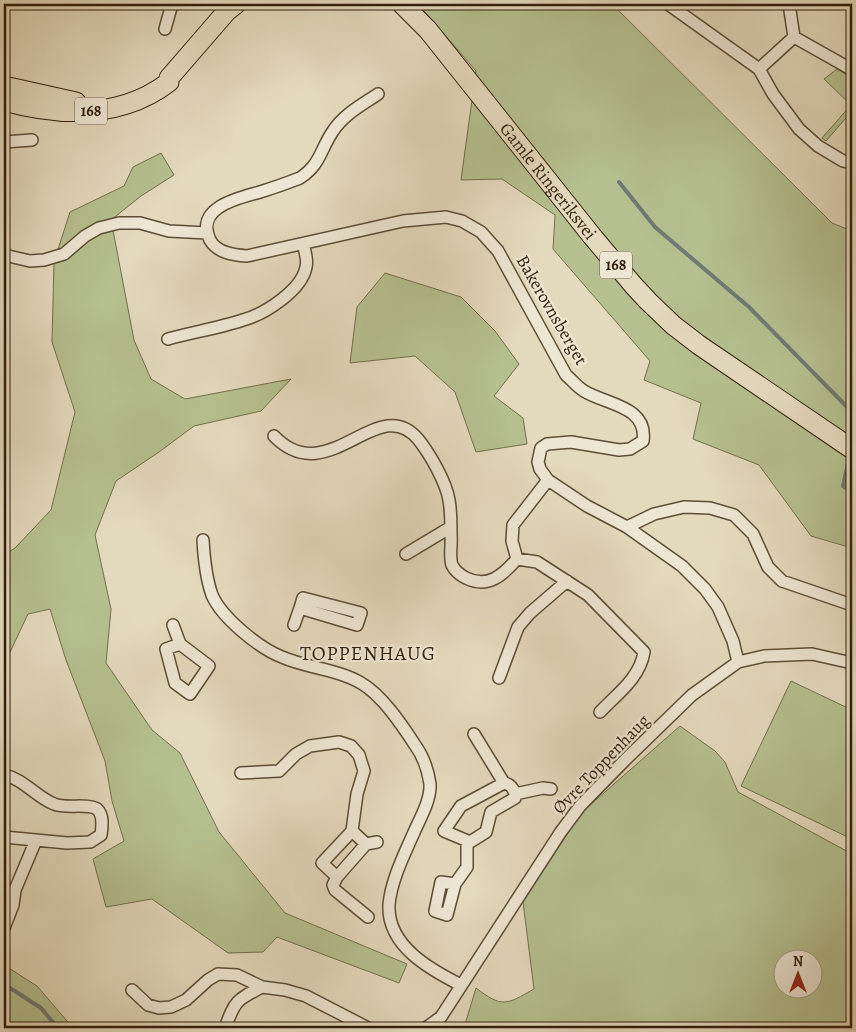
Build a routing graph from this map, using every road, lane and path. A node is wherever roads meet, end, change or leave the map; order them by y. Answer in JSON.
{"nodes":[{"id":1,"x":172,"y":4,"type":"edge"},
{"id":2,"x":236,"y":4,"type":"edge"},
{"id":3,"x":402,"y":4,"type":"edge"},
{"id":4,"x":668,"y":4,"type":"edge"},
{"id":5,"x":789,"y":4,"type":"edge"},
{"id":6,"x":165,"y":29,"type":"dead end"},
{"id":7,"x":794,"y":37,"type":"junction"},
{"id":8,"x":849,"y":68,"type":"dead end"},
{"id":9,"x":758,"y":69,"type":"junction"},
{"id":10,"x":169,"y":78,"type":"junction"},
{"id":11,"x":4,"y":86,"type":"edge"},
{"id":12,"x":378,"y":94,"type":"dead end"},
{"id":13,"x":4,"y":101,"type":"edge"},
{"id":14,"x":32,"y":140,"type":"dead end"},
{"id":15,"x":4,"y":142,"type":"edge"},
{"id":16,"x":852,"y":164,"type":"edge"},
{"id":17,"x":207,"y":233,"type":"junction"},
{"id":18,"x":303,"y":244,"type":"junction"},
{"id":19,"x":4,"y":255,"type":"edge"},
{"id":20,"x":168,"y":338,"type":"dead end"},
{"id":21,"x":274,"y":436,"type":"dead end"},
{"id":22,"x":852,"y":450,"type":"edge"},
{"id":23,"x":548,"y":480,"type":"junction"},
{"id":24,"x":451,"y":527,"type":"junction"},
{"id":25,"x":627,"y":527,"type":"junction"},
{"id":26,"x":203,"y":540,"type":"dead end"},
{"id":27,"x":406,"y":554,"type":"dead end"},
{"id":28,"x":517,"y":559,"type":"junction"},
{"id":29,"x":567,"y":581,"type":"junction"},
{"id":30,"x":852,"y":605,"type":"edge"},
{"id":31,"x":300,"y":608,"type":"junction"},
{"id":32,"x":173,"y":625,"type":"dead end"},
{"id":33,"x":294,"y":625,"type":"dead end"},
{"id":34,"x":180,"y":644,"type":"dead end"},
{"id":35,"x":738,"y":662,"type":"junction"},
{"id":36,"x":852,"y":663,"type":"edge"},
{"id":37,"x":499,"y":678,"type":"dead end"},
{"id":38,"x":600,"y":712,"type":"dead end"},
{"id":39,"x":474,"y":734,"type":"dead end"},
{"id":40,"x":241,"y":773,"type":"dead end"},
{"id":41,"x":4,"y":775,"type":"edge"},
{"id":42,"x":504,"y":782,"type":"junction"},
{"id":43,"x":551,"y":789,"type":"dead end"},
{"id":44,"x":515,"y":794,"type":"junction"},
{"id":45,"x":352,"y":831,"type":"junction"},
{"id":46,"x":4,"y":837,"type":"edge"},
{"id":47,"x":36,"y":840,"type":"junction"},
{"id":48,"x":467,"y":841,"type":"junction"},
{"id":49,"x":337,"y":876,"type":"junction"},
{"id":50,"x":455,"y":884,"type":"dead end"},
{"id":51,"x":368,"y":917,"type":"dead end"},
{"id":52,"x":4,"y":928,"type":"edge"},
{"id":53,"x":461,"y":984,"type":"junction"},
{"id":54,"x":262,"y":987,"type":"junction"},
{"id":55,"x":132,"y":990,"type":"dead end"},
{"id":56,"x":442,"y":1023,"type":"edge"},
{"id":57,"x":225,"y":1028,"type":"edge"},
{"id":58,"x":368,"y":1028,"type":"edge"},
{"id":59,"x":426,"y":1028,"type":"edge"}],
"edges":[{"from":1,"to":6,"type":"street"},
{"from":2,"to":10,"type":"main road","number":"168"},
{"from":3,"to":22,"type":"main road","name":"Gamle Ringeriksvei","number":"168"},
{"from":4,"to":9,"type":"street"},
{"from":5,"to":7,"type":"street"},
{"from":7,"to":8,"type":"street"},
{"from":7,"to":9,"type":"street"},
{"from":9,"to":16,"type":"street"},
{"from":10,"to":11,"type":"main road","number":"168"},
{"from":10,"to":13,"type":"main road","number":"168"},
{"from":12,"to":17,"type":"street"},
{"from":14,"to":15,"type":"street"},
{"from":17,"to":18,"type":"street","name":"Bakerovnsberget"},
{"from":17,"to":19,"type":"street"},
{"from":18,"to":20,"type":"street"},
{"from":18,"to":23,"type":"street","name":"Bakerovnsberget"},
{"from":21,"to":24,"type":"street"},
{"from":23,"to":25,"type":"street"},
{"from":23,"to":28,"type":"street"},
{"from":24,"to":27,"type":"street"},
{"from":24,"to":28,"type":"street"},
{"from":25,"to":30,"type":"street"},
{"from":25,"to":35,"type":"street"},
{"from":26,"to":53,"type":"street"},
{"from":28,"to":29,"type":"street"},
{"from":29,"to":37,"type":"street"},
{"from":29,"to":38,"type":"street"},
{"from":31,"to":31,"type":"street"},
{"from":31,"to":33,"type":"street"},
{"from":32,"to":34,"type":"street"},
{"from":35,"to":36,"type":"street","name":"Øvre Toppenhaug"},
{"from":35,"to":53,"type":"street","name":"Øvre Toppenhaug"},
{"from":39,"to":42,"type":"street"},
{"from":40,"to":45,"type":"street"},
{"from":41,"to":47,"type":"street"},
{"from":42,"to":44,"type":"street"},
{"from":42,"to":48,"type":"street"},
{"from":43,"to":44,"type":"street"},
{"from":44,"to":48,"type":"street"},
{"from":45,"to":49,"type":"street"},
{"from":45,"to":49,"type":"street"},
{"from":46,"to":47,"type":"street"},
{"from":47,"to":52,"type":"street"},
{"from":48,"to":50,"type":"street"},
{"from":49,"to":51,"type":"street"},
{"from":53,"to":56,"type":"street","name":"Øvre Toppenhaug"},
{"from":54,"to":55,"type":"street"},
{"from":54,"to":57,"type":"street"},
{"from":54,"to":58,"type":"street"},
{"from":56,"to":59,"type":"street","name":"Øvre Toppenhaug"}]}
